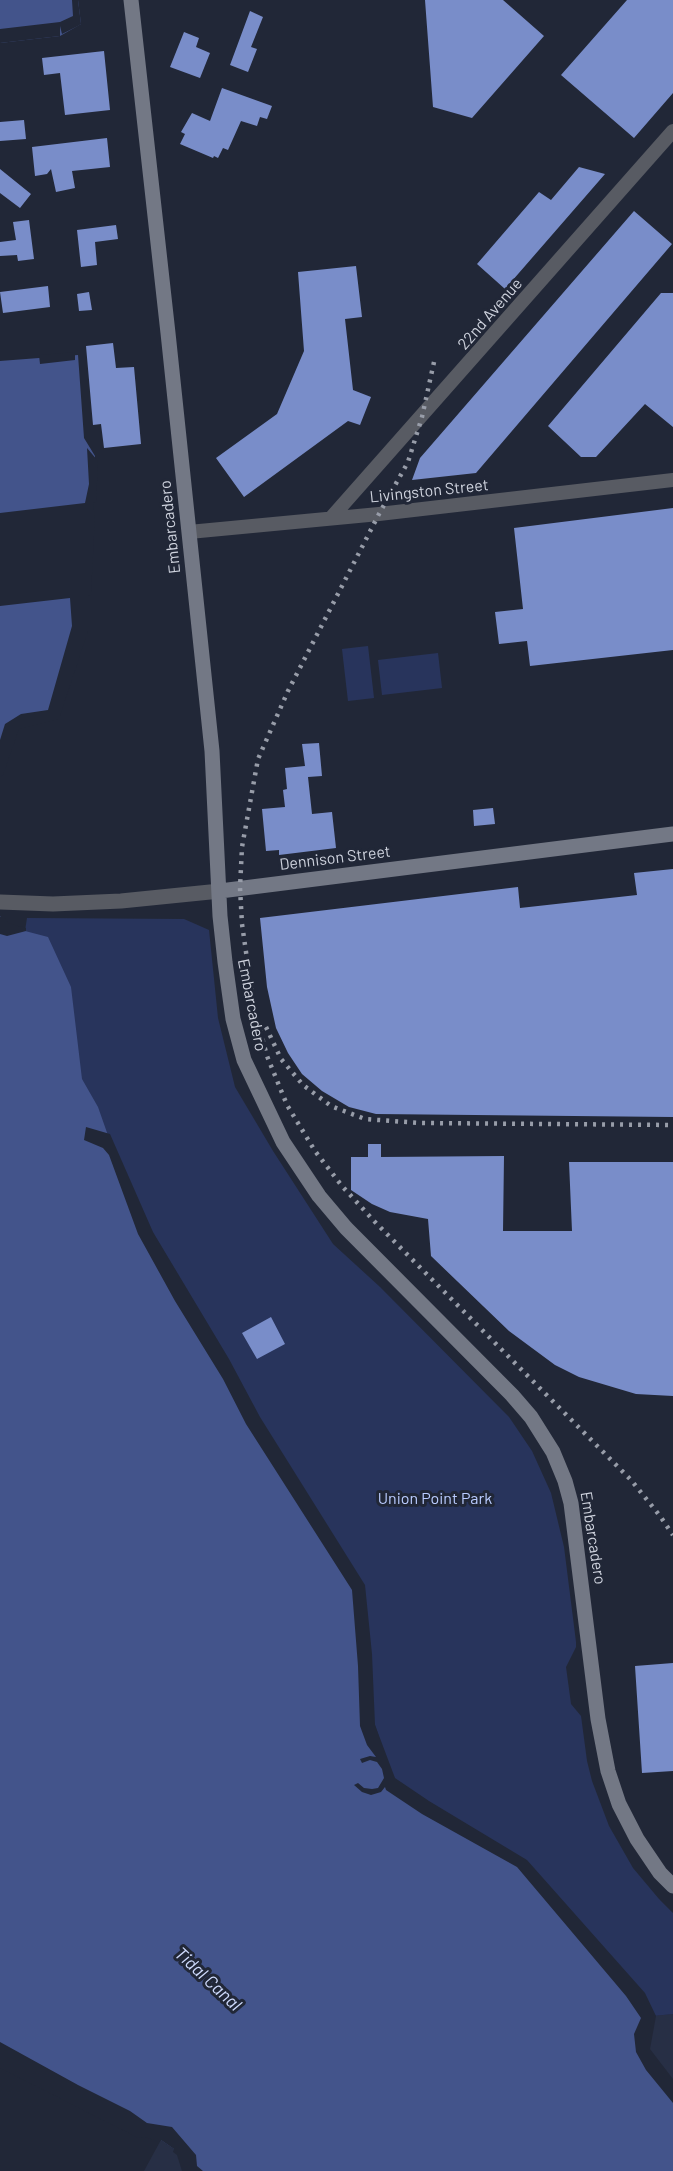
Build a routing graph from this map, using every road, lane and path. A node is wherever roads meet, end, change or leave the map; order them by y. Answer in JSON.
{"nodes":[{"id":1,"x":131,"y":0,"type":"edge"},
{"id":2,"x":673,"y":131,"type":"edge"},
{"id":3,"x":673,"y":480,"type":"edge"},
{"id":4,"x":332,"y":518,"type":"junction"},
{"id":5,"x":189,"y":532,"type":"junction"},
{"id":6,"x":673,"y":834,"type":"edge"},
{"id":7,"x":220,"y":891,"type":"junction"},
{"id":8,"x":0,"y":902,"type":"edge"},
{"id":9,"x":673,"y":1886,"type":"edge"}],
"edges":[{"from":1,"to":5,"type":"main road","name":"Embarcadero"},
{"from":2,"to":4,"type":"street","name":"22nd Avenue"},
{"from":3,"to":4,"type":"street","name":"Livingston Street"},
{"from":4,"to":5,"type":"street","name":"Livingston Street"},
{"from":5,"to":7,"type":"main road","name":"Embarcadero"},
{"from":6,"to":7,"type":"main road","name":"Dennison Street"},
{"from":7,"to":8,"type":"street","name":"Dennison Street"},
{"from":7,"to":9,"type":"main road","name":"Embarcadero"}]}
